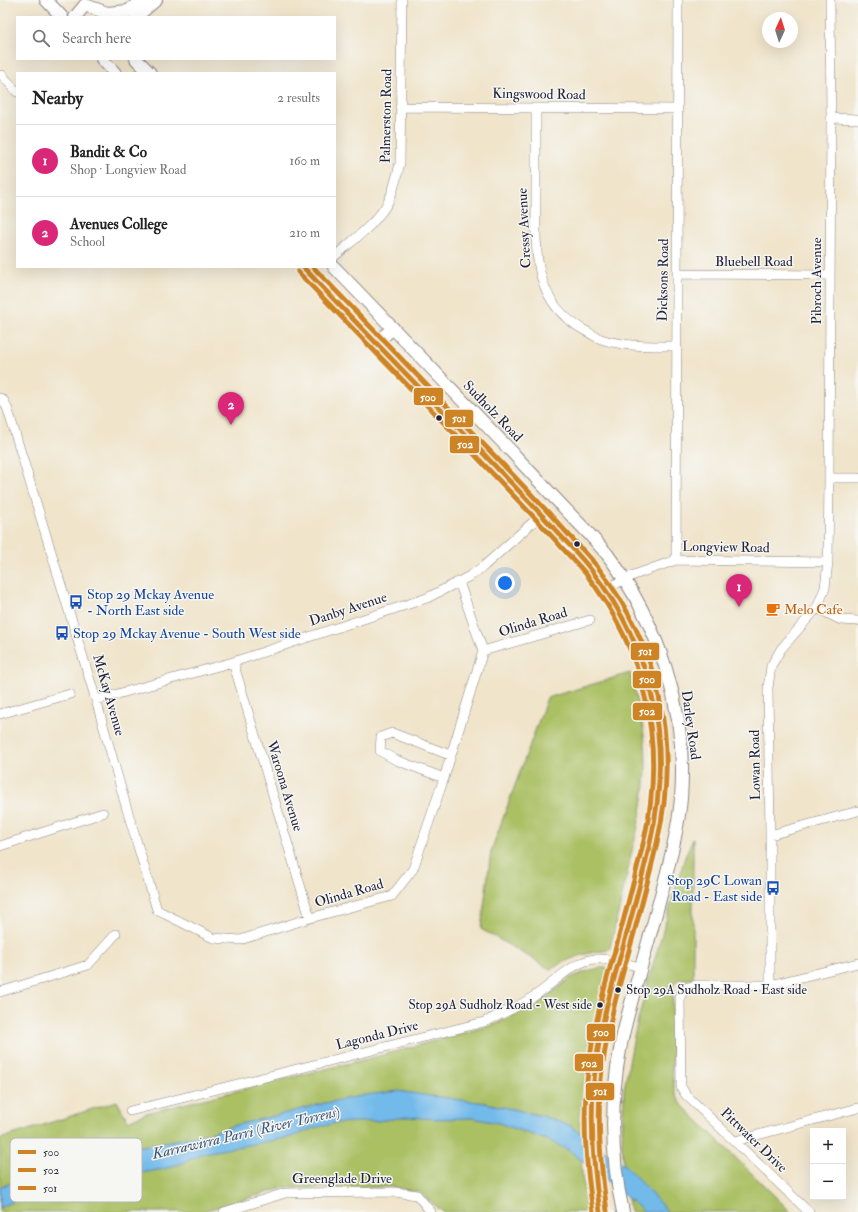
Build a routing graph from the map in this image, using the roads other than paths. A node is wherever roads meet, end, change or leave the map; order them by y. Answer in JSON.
{"nodes":[{"id":1,"x":46,"y":0,"type":"edge"},
{"id":2,"x":156,"y":0,"type":"edge"},
{"id":3,"x":402,"y":0,"type":"edge"},
{"id":4,"x":678,"y":0,"type":"edge"},
{"id":5,"x":830,"y":0,"type":"edge"},
{"id":6,"x":83,"y":2,"type":"edge"},
{"id":7,"x":135,"y":12,"type":"edge"},
{"id":8,"x":61,"y":16,"type":"edge"},
{"id":9,"x":76,"y":16,"type":"edge"},
{"id":10,"x":95,"y":16,"type":"edge"},
{"id":11,"x":137,"y":60,"type":"edge"},
{"id":12,"x":149,"y":72,"type":"edge"},
{"id":13,"x":1,"y":75,"type":"edge"},
{"id":14,"x":16,"y":91,"type":"edge"},
{"id":15,"x":400,"y":107,"type":"junction"},
{"id":16,"x":536,"y":108,"type":"junction"},
{"id":17,"x":678,"y":109,"type":"junction"},
{"id":18,"x":831,"y":118,"type":"junction"},
{"id":19,"x":858,"y":119,"type":"edge"},
{"id":20,"x":336,"y":255,"type":"edge"},
{"id":21,"x":304,"y":268,"type":"edge"},
{"id":22,"x":335,"y":268,"type":"edge"},
{"id":23,"x":677,"y":274,"type":"junction"},
{"id":24,"x":830,"y":275,"type":"junction"},
{"id":25,"x":393,"y":328,"type":"junction"},
{"id":26,"x":376,"y":343,"type":"junction"},
{"id":27,"x":676,"y":346,"type":"junction"},
{"id":28,"x":0,"y":398,"type":"edge"},
{"id":29,"x":829,"y":478,"type":"junction"},
{"id":30,"x":858,"y":478,"type":"edge"},
{"id":31,"x":561,"y":504,"type":"junction"},
{"id":32,"x":541,"y":515,"type":"junction"},
{"id":33,"x":676,"y":560,"type":"junction"},
{"id":34,"x":828,"y":562,"type":"junction"},
{"id":35,"x":624,"y":580,"type":"junction"},
{"id":36,"x":459,"y":582,"type":"junction"},
{"id":37,"x":605,"y":589,"type":"junction"},
{"id":38,"x":816,"y":608,"type":"junction"},
{"id":39,"x":590,"y":620,"type":"dead end"},
{"id":40,"x":858,"y":621,"type":"edge"},
{"id":41,"x":483,"y":651,"type":"junction"},
{"id":42,"x":233,"y":662,"type":"junction"},
{"id":43,"x":70,"y":694,"type":"dead end"},
{"id":44,"x":96,"y":700,"type":"junction"},
{"id":45,"x":0,"y":714,"type":"edge"},
{"id":46,"x":450,"y":755,"type":"junction"},
{"id":47,"x":444,"y":778,"type":"junction"},
{"id":48,"x":858,"y":811,"type":"edge"},
{"id":49,"x":103,"y":813,"type":"dead end"},
{"id":50,"x":770,"y":835,"type":"junction"},
{"id":51,"x":0,"y":846,"type":"edge"},
{"id":52,"x":157,"y":910,"type":"joint"},
{"id":53,"x":310,"y":918,"type":"junction"},
{"id":54,"x":116,"y":934,"type":"dead end"},
{"id":55,"x":619,"y":962,"type":"junction"},
{"id":56,"x":858,"y":963,"type":"edge"},
{"id":57,"x":641,"y":967,"type":"junction"},
{"id":58,"x":770,"y":985,"type":"junction"},
{"id":59,"x":0,"y":992,"type":"edge"},
{"id":60,"x":858,"y":1108,"type":"edge"},
{"id":61,"x":130,"y":1111,"type":"dead end"},
{"id":62,"x":735,"y":1141,"type":"junction"},
{"id":63,"x":224,"y":1212,"type":"edge"},
{"id":64,"x":431,"y":1212,"type":"edge"},
{"id":65,"x":600,"y":1212,"type":"edge"},
{"id":66,"x":623,"y":1212,"type":"edge"},
{"id":67,"x":809,"y":1212,"type":"edge"}],
"edges":[{"from":1,"to":8,"type":"main road"},
{"from":2,"to":7,"type":"main road"},
{"from":3,"to":15,"type":"street","name":"Palmerston Road"},
{"from":4,"to":17,"type":"street","name":"Dicksons Road"},
{"from":5,"to":18,"type":"street","name":"Pibroch Avenue"},
{"from":6,"to":7,"type":"main road"},
{"from":6,"to":9,"type":"main road"},
{"from":6,"to":10,"type":"main road"},
{"from":11,"to":12,"type":"main road"},
{"from":13,"to":14,"type":"street"},
{"from":15,"to":16,"type":"street","name":"Kingswood Road"},
{"from":15,"to":20,"type":"street","name":"Palmerston Road"},
{"from":16,"to":17,"type":"street","name":"Kingswood Road"},
{"from":16,"to":27,"type":"street","name":"Cressy Avenue"},
{"from":17,"to":23,"type":"street","name":"Dicksons Road"},
{"from":18,"to":19,"type":"street"},
{"from":18,"to":24,"type":"street","name":"Pibroch Avenue"},
{"from":21,"to":26,"type":"main road"},
{"from":22,"to":25,"type":"main road","name":"Sudholz Road"},
{"from":23,"to":24,"type":"street","name":"Bluebell Road"},
{"from":23,"to":27,"type":"street","name":"Dicksons Road"},
{"from":24,"to":29,"type":"street","name":"Pibroch Avenue"},
{"from":25,"to":26,"type":"main road"},
{"from":25,"to":31,"type":"main road","name":"Sudholz Road"},
{"from":26,"to":32,"type":"main road"},
{"from":27,"to":33,"type":"street","name":"Dicksons Road"},
{"from":28,"to":44,"type":"street","name":"McKay Avenue"},
{"from":29,"to":30,"type":"street"},
{"from":29,"to":34,"type":"street","name":"Pibroch Avenue"},
{"from":31,"to":32,"type":"main road"},
{"from":31,"to":35,"type":"main road","name":"Sudholz Road"},
{"from":32,"to":36,"type":"street","name":"Danby Avenue"},
{"from":32,"to":37,"type":"main road"},
{"from":33,"to":34,"type":"street","name":"Longview Road"},
{"from":33,"to":35,"type":"street","name":"Longview Road"},
{"from":34,"to":38,"type":"street","name":"Lowan Road"},
{"from":35,"to":37,"type":"street","name":"Longview Road"},
{"from":35,"to":57,"type":"main road","name":"Darley Road"},
{"from":36,"to":41,"type":"street","name":"Olinda Road"},
{"from":36,"to":42,"type":"street","name":"Danby Avenue"},
{"from":37,"to":55,"type":"main road"},
{"from":38,"to":40,"type":"street"},
{"from":38,"to":50,"type":"street","name":"Lowan Road"},
{"from":39,"to":41,"type":"street","name":"Olinda Road"},
{"from":41,"to":46,"type":"street","name":"Olinda Road"},
{"from":42,"to":44,"type":"street","name":"Danby Avenue"},
{"from":42,"to":53,"type":"street","name":"Waroona Avenue"},
{"from":43,"to":45,"type":"street"},
{"from":44,"to":52,"type":"street","name":"McKay Avenue"},
{"from":46,"to":47,"type":"street","name":"Olinda Road"},
{"from":46,"to":47,"type":"street"},
{"from":47,"to":53,"type":"street","name":"Olinda Road"},
{"from":48,"to":50,"type":"street"},
{"from":49,"to":51,"type":"street"},
{"from":50,"to":58,"type":"street","name":"Lowan Road"},
{"from":52,"to":53,"type":"street","name":"Olinda Road"},
{"from":54,"to":59,"type":"street"},
{"from":55,"to":57,"type":"street","name":"Lagonda Drive"},
{"from":55,"to":61,"type":"street","name":"Lagonda Drive"},
{"from":55,"to":65,"type":"main road"},
{"from":56,"to":58,"type":"street"},
{"from":57,"to":66,"type":"main road","name":"Darley Road"},
{"from":58,"to":62,"type":"street","name":"Pittwater Drive"},
{"from":60,"to":62,"type":"street"},
{"from":62,"to":67,"type":"street","name":"Pittwater Drive"},
{"from":63,"to":64,"type":"street","name":"Greenglade Drive"}]}
